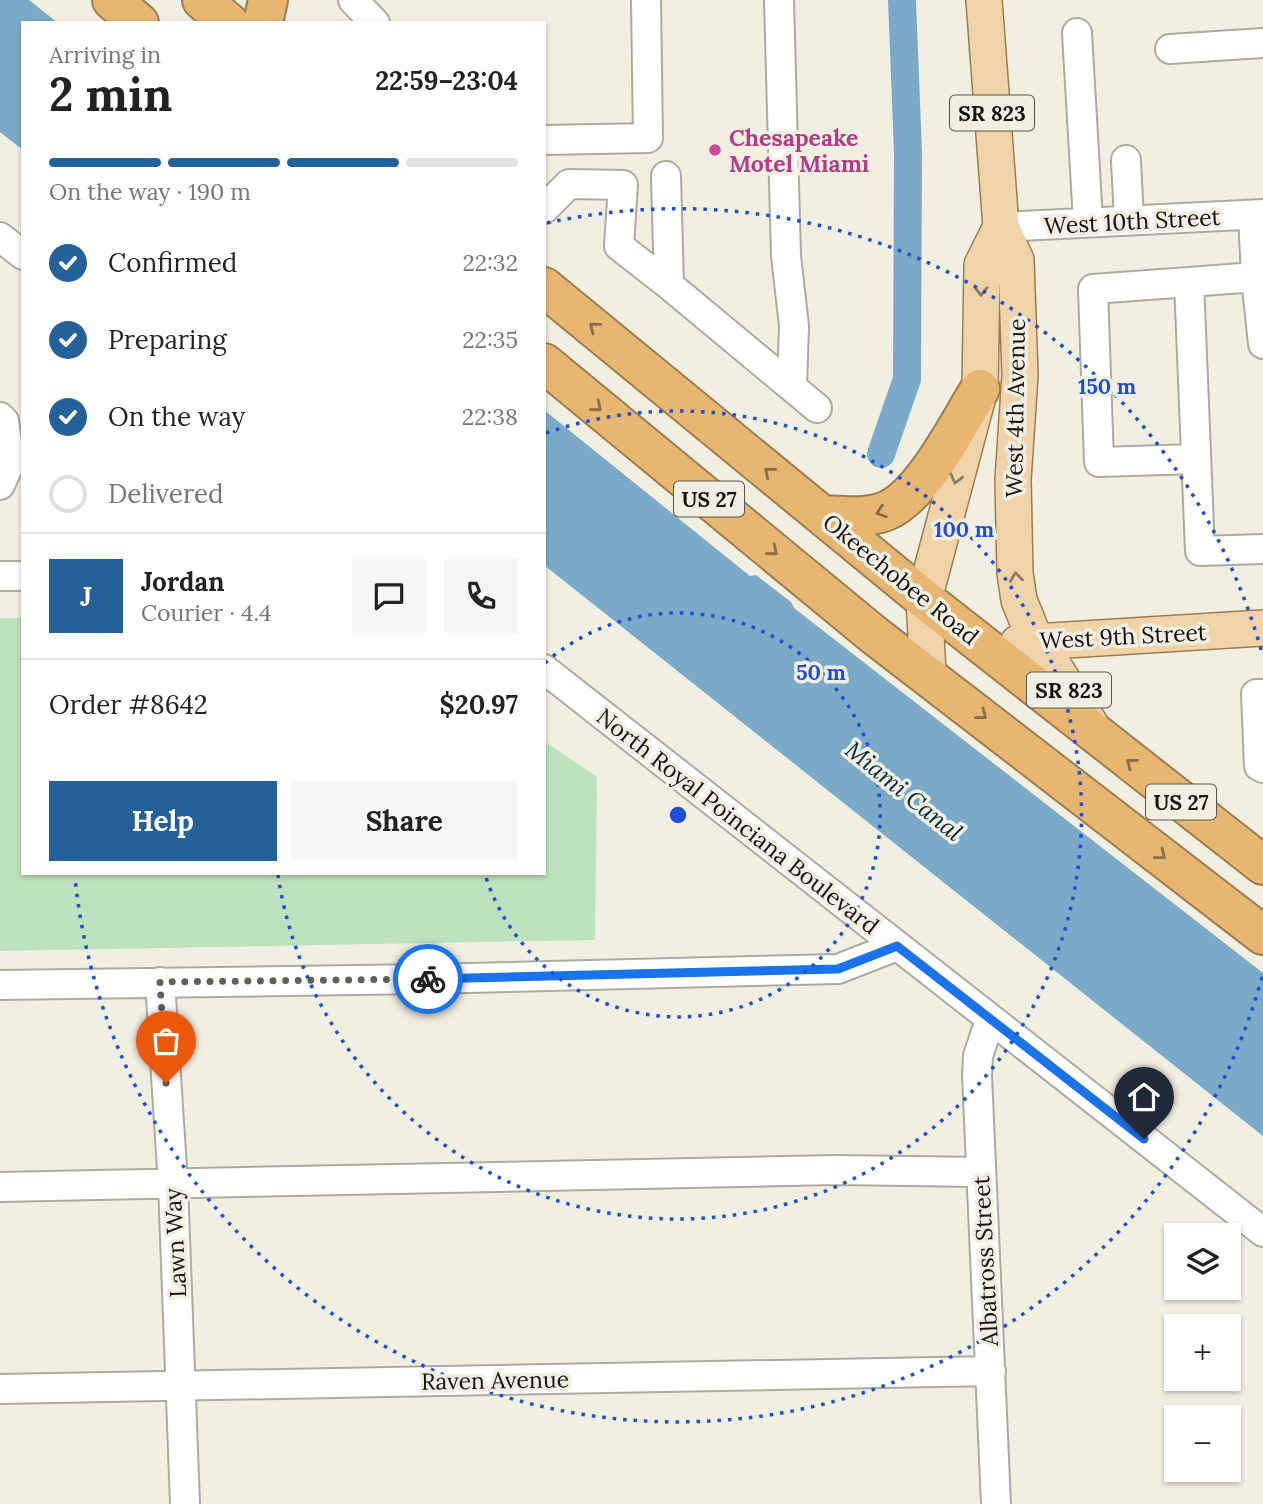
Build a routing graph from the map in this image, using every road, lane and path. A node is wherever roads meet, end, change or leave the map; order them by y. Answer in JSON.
{"nodes":[{"id":1,"x":112,"y":0,"type":"edge"},
{"id":2,"x":202,"y":0,"type":"edge"},
{"id":3,"x":268,"y":0,"type":"edge"},
{"id":4,"x":353,"y":0,"type":"edge"},
{"id":5,"x":646,"y":0,"type":"edge"},
{"id":6,"x":779,"y":0,"type":"edge"},
{"id":7,"x":984,"y":0,"type":"edge"},
{"id":8,"x":137,"y":21,"type":"edge"},
{"id":9,"x":227,"y":21,"type":"edge"},
{"id":10,"x":263,"y":21,"type":"edge"},
{"id":11,"x":373,"y":21,"type":"edge"},
{"id":12,"x":1077,"y":33,"type":"dead end"},
{"id":13,"x":1263,"y":43,"type":"edge"},
{"id":14,"x":1170,"y":49,"type":"dead end"},
{"id":15,"x":546,"y":140,"type":"edge"},
{"id":16,"x":1126,"y":160,"type":"dead end"},
{"id":17,"x":666,"y":176,"type":"dead end"},
{"id":18,"x":546,"y":207,"type":"edge"},
{"id":19,"x":1258,"y":215,"type":"edge"},
{"id":20,"x":1129,"y":220,"type":"junction"},
{"id":21,"x":1087,"y":221,"type":"junction"},
{"id":22,"x":1000,"y":227,"type":"junction"},
{"id":23,"x":0,"y":237,"type":"edge"},
{"id":24,"x":21,"y":253,"type":"edge"},
{"id":25,"x":1260,"y":277,"type":"edge"},
{"id":26,"x":1189,"y":282,"type":"junction"},
{"id":27,"x":668,"y":285,"type":"junction"},
{"id":28,"x":546,"y":289,"type":"edge"},
{"id":29,"x":1263,"y":344,"type":"edge"},
{"id":30,"x":546,"y":365,"type":"edge"},
{"id":31,"x":792,"y":387,"type":"junction"},
{"id":32,"x":980,"y":389,"type":"junction"},
{"id":33,"x":817,"y":408,"type":"dead end"},
{"id":34,"x":0,"y":416,"type":"edge"},
{"id":35,"x":1196,"y":459,"type":"junction"},
{"id":36,"x":0,"y":485,"type":"edge"},
{"id":37,"x":822,"y":516,"type":"junction"},
{"id":38,"x":1263,"y":549,"type":"edge"},
{"id":39,"x":0,"y":576,"type":"edge"},
{"id":40,"x":21,"y":576,"type":"edge"},
{"id":41,"x":924,"y":599,"type":"junction"},
{"id":42,"x":1263,"y":628,"type":"edge"},
{"id":43,"x":1038,"y":641,"type":"junction"},
{"id":44,"x":982,"y":646,"type":"junction"},
{"id":45,"x":926,"y":659,"type":"junction"},
{"id":46,"x":546,"y":671,"type":"edge"},
{"id":47,"x":1263,"y":694,"type":"edge"},
{"id":48,"x":1099,"y":738,"type":"junction"},
{"id":49,"x":1263,"y":768,"type":"edge"},
{"id":50,"x":1263,"y":865,"type":"edge"},
{"id":51,"x":1263,"y":935,"type":"edge"},
{"id":52,"x":897,"y":946,"type":"junction"},
{"id":53,"x":160,"y":982,"type":"junction"},
{"id":54,"x":0,"y":985,"type":"edge"},
{"id":55,"x":990,"y":1020,"type":"junction"},
{"id":56,"x":981,"y":1172,"type":"junction"},
{"id":57,"x":173,"y":1184,"type":"junction"},
{"id":58,"x":0,"y":1187,"type":"edge"},
{"id":59,"x":1263,"y":1231,"type":"edge"},
{"id":60,"x":990,"y":1371,"type":"junction"},
{"id":61,"x":182,"y":1387,"type":"junction"},
{"id":62,"x":0,"y":1390,"type":"edge"},
{"id":63,"x":185,"y":1504,"type":"edge"},
{"id":64,"x":996,"y":1504,"type":"edge"}],
"edges":[{"from":1,"to":8,"type":"highway"},
{"from":2,"to":9,"type":"highway"},
{"from":3,"to":10,"type":"highway"},
{"from":4,"to":11,"type":"street"},
{"from":5,"to":15,"type":"street"},
{"from":6,"to":31,"type":"street"},
{"from":7,"to":22,"type":"main road","name":"West 4th Avenue","number":"SR 823"},
{"from":12,"to":21,"type":"street"},
{"from":13,"to":14,"type":"street"},
{"from":16,"to":20,"type":"street"},
{"from":17,"to":27,"type":"street"},
{"from":18,"to":27,"type":"street"},
{"from":19,"to":20,"type":"street","name":"West 10th Street"},
{"from":19,"to":25,"type":"street"},
{"from":20,"to":21,"type":"street","name":"West 10th Street"},
{"from":21,"to":22,"type":"street","name":"West 10th Street"},
{"from":22,"to":32,"type":"main road","name":"West 4th Avenue","number":"SR 823","one_way":true},
{"from":43,"to":22,"type":"main road","name":"West 4th Avenue","number":"SR 823","one_way":true},
{"from":23,"to":24,"type":"street"},
{"from":25,"to":26,"type":"street"},
{"from":25,"to":29,"type":"street"},
{"from":26,"to":35,"type":"street"},
{"from":26,"to":35,"type":"street"},
{"from":27,"to":31,"type":"street"},
{"from":37,"to":28,"type":"highway","name":"Okeechobee Road","number":"US 27","one_way":true},
{"from":30,"to":45,"type":"highway","number":"US 27","one_way":true},
{"from":31,"to":33,"type":"street"},
{"from":32,"to":37,"type":"highway","one_way":true},
{"from":32,"to":41,"type":"main road","name":"West 4th Avenue","number":"SR 823","one_way":true},
{"from":34,"to":36,"type":"street"},
{"from":35,"to":38,"type":"street"},
{"from":37,"to":41,"type":"highway","name":"Okeechobee Road","number":"US 27"},
{"from":39,"to":40,"type":"street"},
{"from":41,"to":44,"type":"highway","name":"Okeechobee Road","number":"US 27"},
{"from":41,"to":45,"type":"main road","name":"West 4th Avenue","number":"SR 823"},
{"from":42,"to":43,"type":"main road","name":"West 9th Street"},
{"from":43,"to":44,"type":"main road","name":"West 9th Street"},
{"from":43,"to":48,"type":"main road","name":"West 4th Avenue","number":"SR 823"},
{"from":44,"to":45,"type":"highway"},
{"from":44,"to":48,"type":"highway","name":"Okeechobee Road","number":"US 27"},
{"from":45,"to":51,"type":"highway","number":"US 27","one_way":true},
{"from":46,"to":52,"type":"street","name":"North Royal Poinciana Boulevard"},
{"from":47,"to":49,"type":"street"},
{"from":50,"to":48,"type":"highway","name":"Okeechobee Road","number":"US 27","one_way":true},
{"from":52,"to":53,"type":"street"},
{"from":52,"to":55,"type":"street","name":"North Royal Poinciana Boulevard"},
{"from":53,"to":54,"type":"street"},
{"from":53,"to":57,"type":"street","name":"Lawn Way"},
{"from":55,"to":56,"type":"street","name":"Albatross Street"},
{"from":55,"to":59,"type":"street","name":"North Royal Poinciana Boulevard"},
{"from":56,"to":57,"type":"street"},
{"from":56,"to":60,"type":"street","name":"Albatross Street"},
{"from":57,"to":58,"type":"street"},
{"from":57,"to":61,"type":"street","name":"Lawn Way"},
{"from":60,"to":61,"type":"street","name":"Raven Avenue"},
{"from":60,"to":64,"type":"street","name":"Albatross Street"},
{"from":61,"to":62,"type":"street","name":"Raven Avenue"},
{"from":61,"to":63,"type":"street","name":"Lawn Way"}]}
